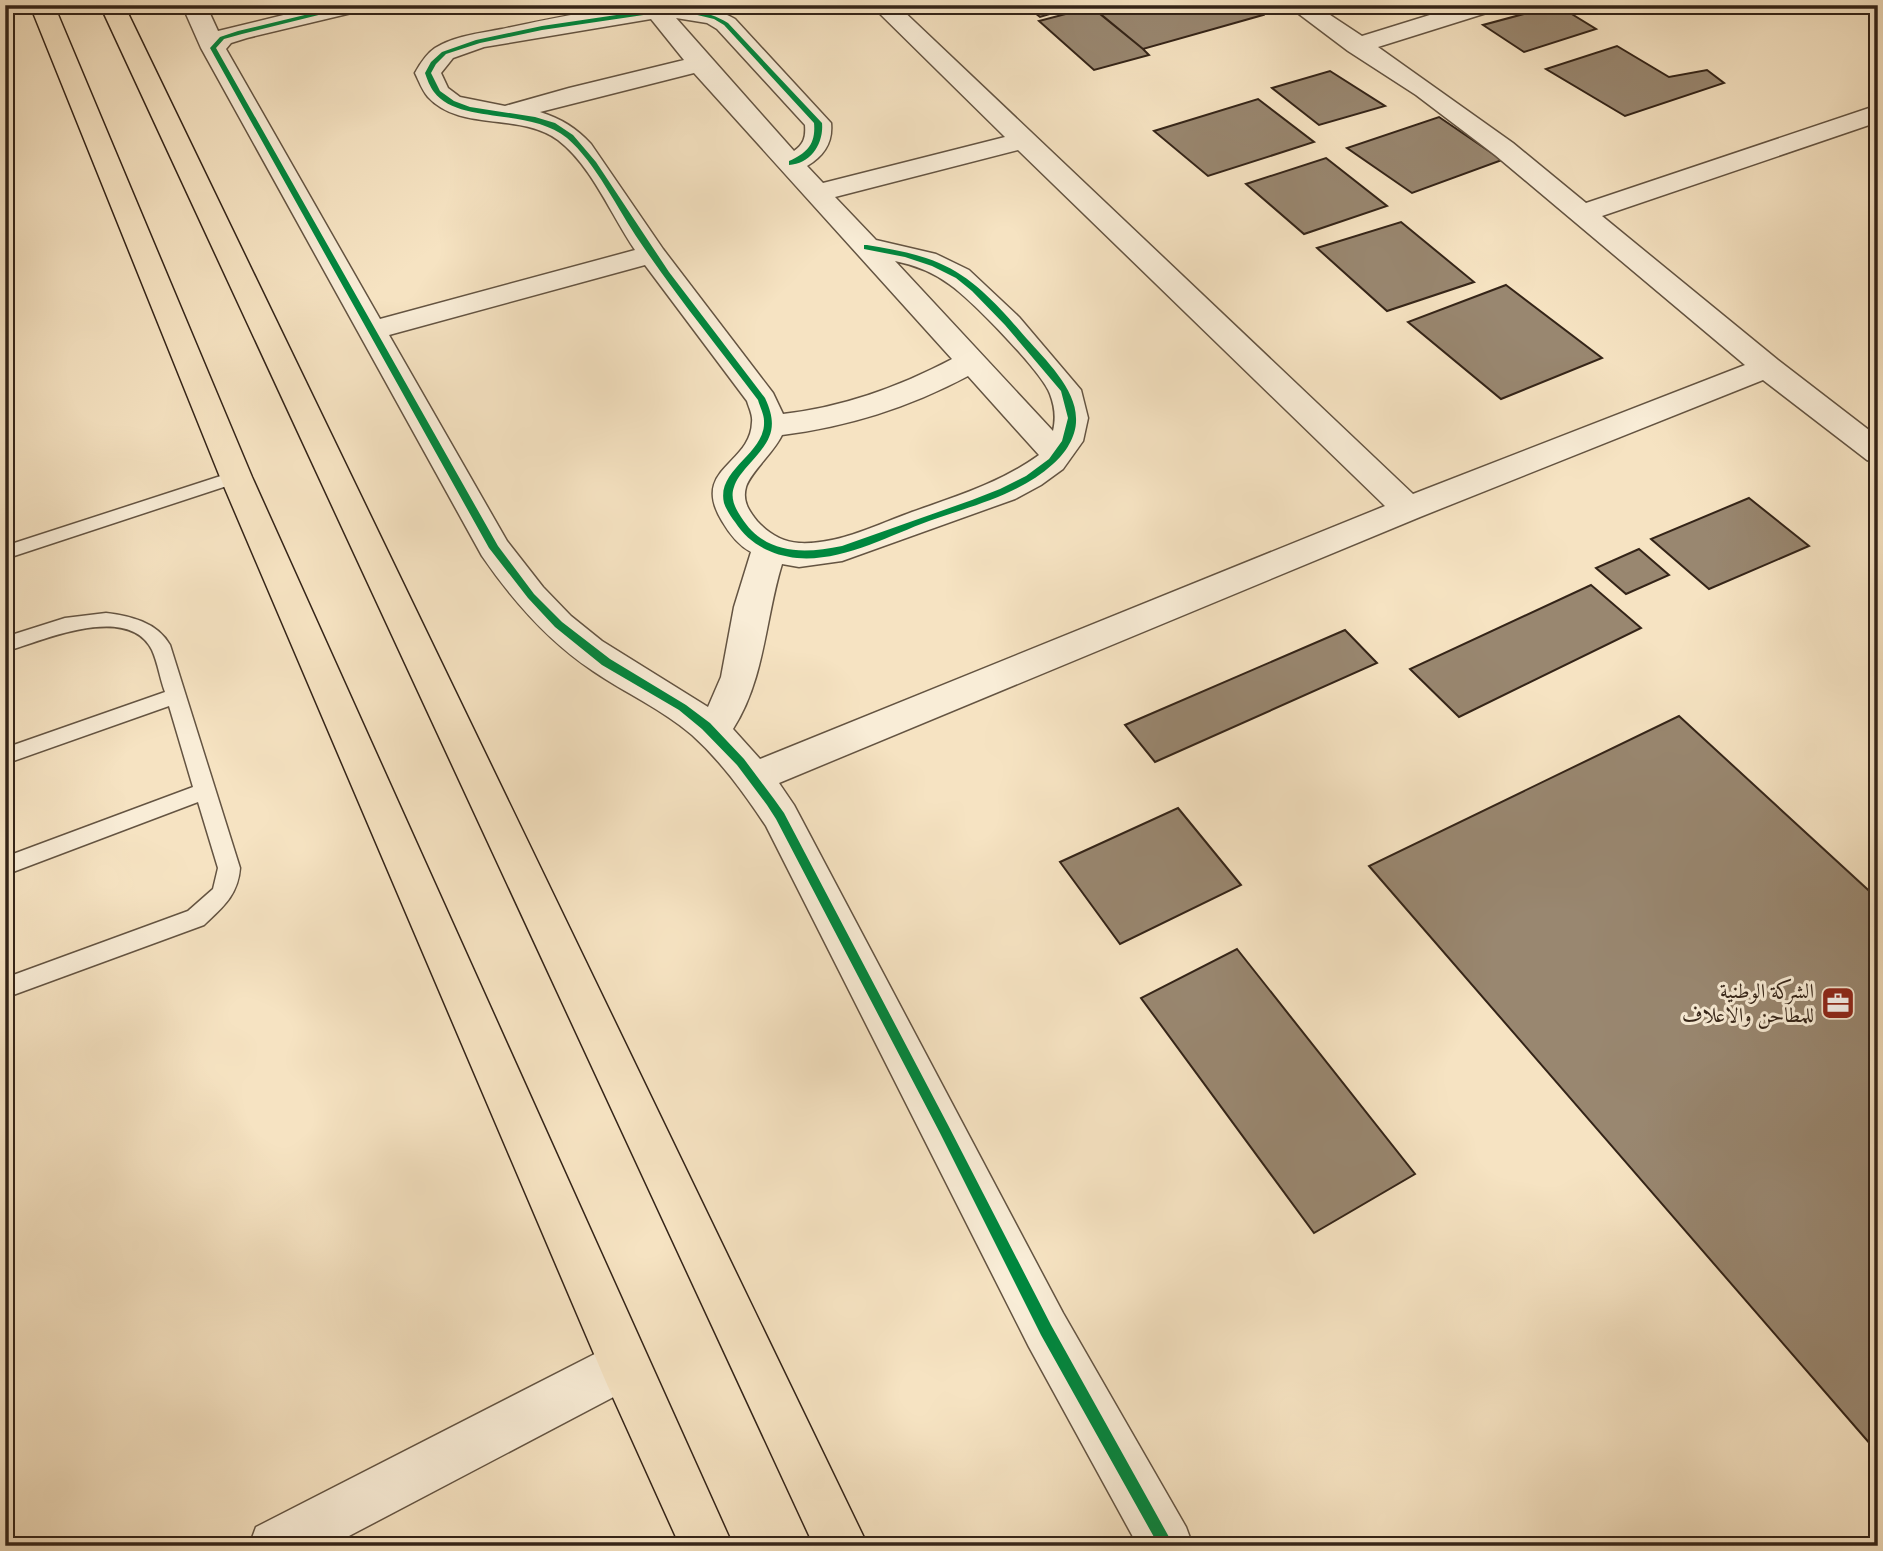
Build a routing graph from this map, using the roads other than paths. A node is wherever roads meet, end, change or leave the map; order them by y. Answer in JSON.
{"nodes":[{"id":1,"x":20,"y":5,"type":"edge"},
{"id":2,"x":42,"y":5,"type":"edge"},
{"id":3,"x":112,"y":5,"type":"edge"},
{"id":4,"x":194,"y":5,"type":"edge"},
{"id":5,"x":356,"y":5,"type":"edge"},
{"id":6,"x":883,"y":5,"type":"edge"},
{"id":7,"x":1299,"y":5,"type":"edge"},
{"id":8,"x":1488,"y":5,"type":"edge"},
{"id":9,"x":5,"y":9,"type":"edge"},
{"id":10,"x":657,"y":11,"type":"junction"},
{"id":11,"x":1357,"y":46,"type":"junction"},
{"id":12,"x":213,"y":48,"type":"junction"},
{"id":13,"x":700,"y":64,"type":"junction"},
{"id":14,"x":511,"y":113,"type":"junction"},
{"id":15,"x":1878,"y":113,"type":"edge"},
{"id":16,"x":1024,"y":140,"type":"junction"},
{"id":17,"x":792,"y":163,"type":"junction"},
{"id":18,"x":817,"y":193,"type":"junction"},
{"id":19,"x":1585,"y":213,"type":"junction"},
{"id":20,"x":867,"y":247,"type":"junction"},
{"id":21,"x":652,"y":254,"type":"junction"},
{"id":22,"x":373,"y":330,"type":"junction"},
{"id":23,"x":971,"y":362,"type":"junction"},
{"id":24,"x":1767,"y":367,"type":"junction"},
{"id":25,"x":771,"y":426,"type":"junction"},
{"id":26,"x":1878,"y":453,"type":"edge"},
{"id":27,"x":1057,"y":454,"type":"junction"},
{"id":28,"x":236,"y":477,"type":"junction"},
{"id":29,"x":1408,"y":509,"type":"junction"},
{"id":30,"x":769,"y":548,"type":"junction"},
{"id":31,"x":5,"y":553,"type":"edge"},
{"id":32,"x":5,"y":645,"type":"edge"},
{"id":33,"x":176,"y":696,"type":"junction"},
{"id":34,"x":711,"y":732,"type":"junction"},
{"id":35,"x":5,"y":756,"type":"edge"},
{"id":36,"x":755,"y":777,"type":"junction"},
{"id":37,"x":205,"y":791,"type":"junction"},
{"id":38,"x":5,"y":866,"type":"edge"},
{"id":39,"x":5,"y":988,"type":"edge"},
{"id":40,"x":624,"y":1364,"type":"junction"},
{"id":41,"x":275,"y":1546,"type":"edge"},
{"id":42,"x":707,"y":1546,"type":"edge"},
{"id":43,"x":842,"y":1546,"type":"edge"},
{"id":44,"x":1167,"y":1546,"type":"edge"}],
"edges":[{"from":1,"to":9,"type":"street"},
{"from":2,"to":28,"type":"highway"},
{"from":3,"to":43,"type":"highway"},
{"from":4,"to":12,"type":"street"},
{"from":5,"to":12,"type":"street"},
{"from":6,"to":16,"type":"street"},
{"from":7,"to":11,"type":"street"},
{"from":8,"to":11,"type":"street"},
{"from":10,"to":13,"type":"street"},
{"from":10,"to":14,"type":"street"},
{"from":10,"to":17,"type":"street"},
{"from":11,"to":19,"type":"street"},
{"from":12,"to":22,"type":"street"},
{"from":13,"to":14,"type":"street"},
{"from":13,"to":17,"type":"street"},
{"from":14,"to":21,"type":"street"},
{"from":15,"to":19,"type":"street"},
{"from":16,"to":18,"type":"street"},
{"from":16,"to":29,"type":"street"},
{"from":17,"to":18,"type":"street"},
{"from":18,"to":20,"type":"street"},
{"from":19,"to":24,"type":"street"},
{"from":20,"to":23,"type":"street"},
{"from":20,"to":27,"type":"street"},
{"from":21,"to":22,"type":"street"},
{"from":21,"to":25,"type":"street"},
{"from":22,"to":34,"type":"street"},
{"from":23,"to":25,"type":"street"},
{"from":23,"to":27,"type":"street"},
{"from":24,"to":26,"type":"street"},
{"from":24,"to":29,"type":"street"},
{"from":25,"to":30,"type":"street"},
{"from":27,"to":30,"type":"street"},
{"from":28,"to":31,"type":"lane"},
{"from":28,"to":40,"type":"highway"},
{"from":29,"to":36,"type":"street"},
{"from":30,"to":34,"type":"street"},
{"from":32,"to":33,"type":"lane"},
{"from":33,"to":35,"type":"lane"},
{"from":33,"to":37,"type":"lane"},
{"from":34,"to":36,"type":"street"},
{"from":36,"to":44,"type":"street"},
{"from":37,"to":38,"type":"lane"},
{"from":37,"to":39,"type":"lane"},
{"from":40,"to":41,"type":"street"},
{"from":40,"to":42,"type":"highway"}]}
